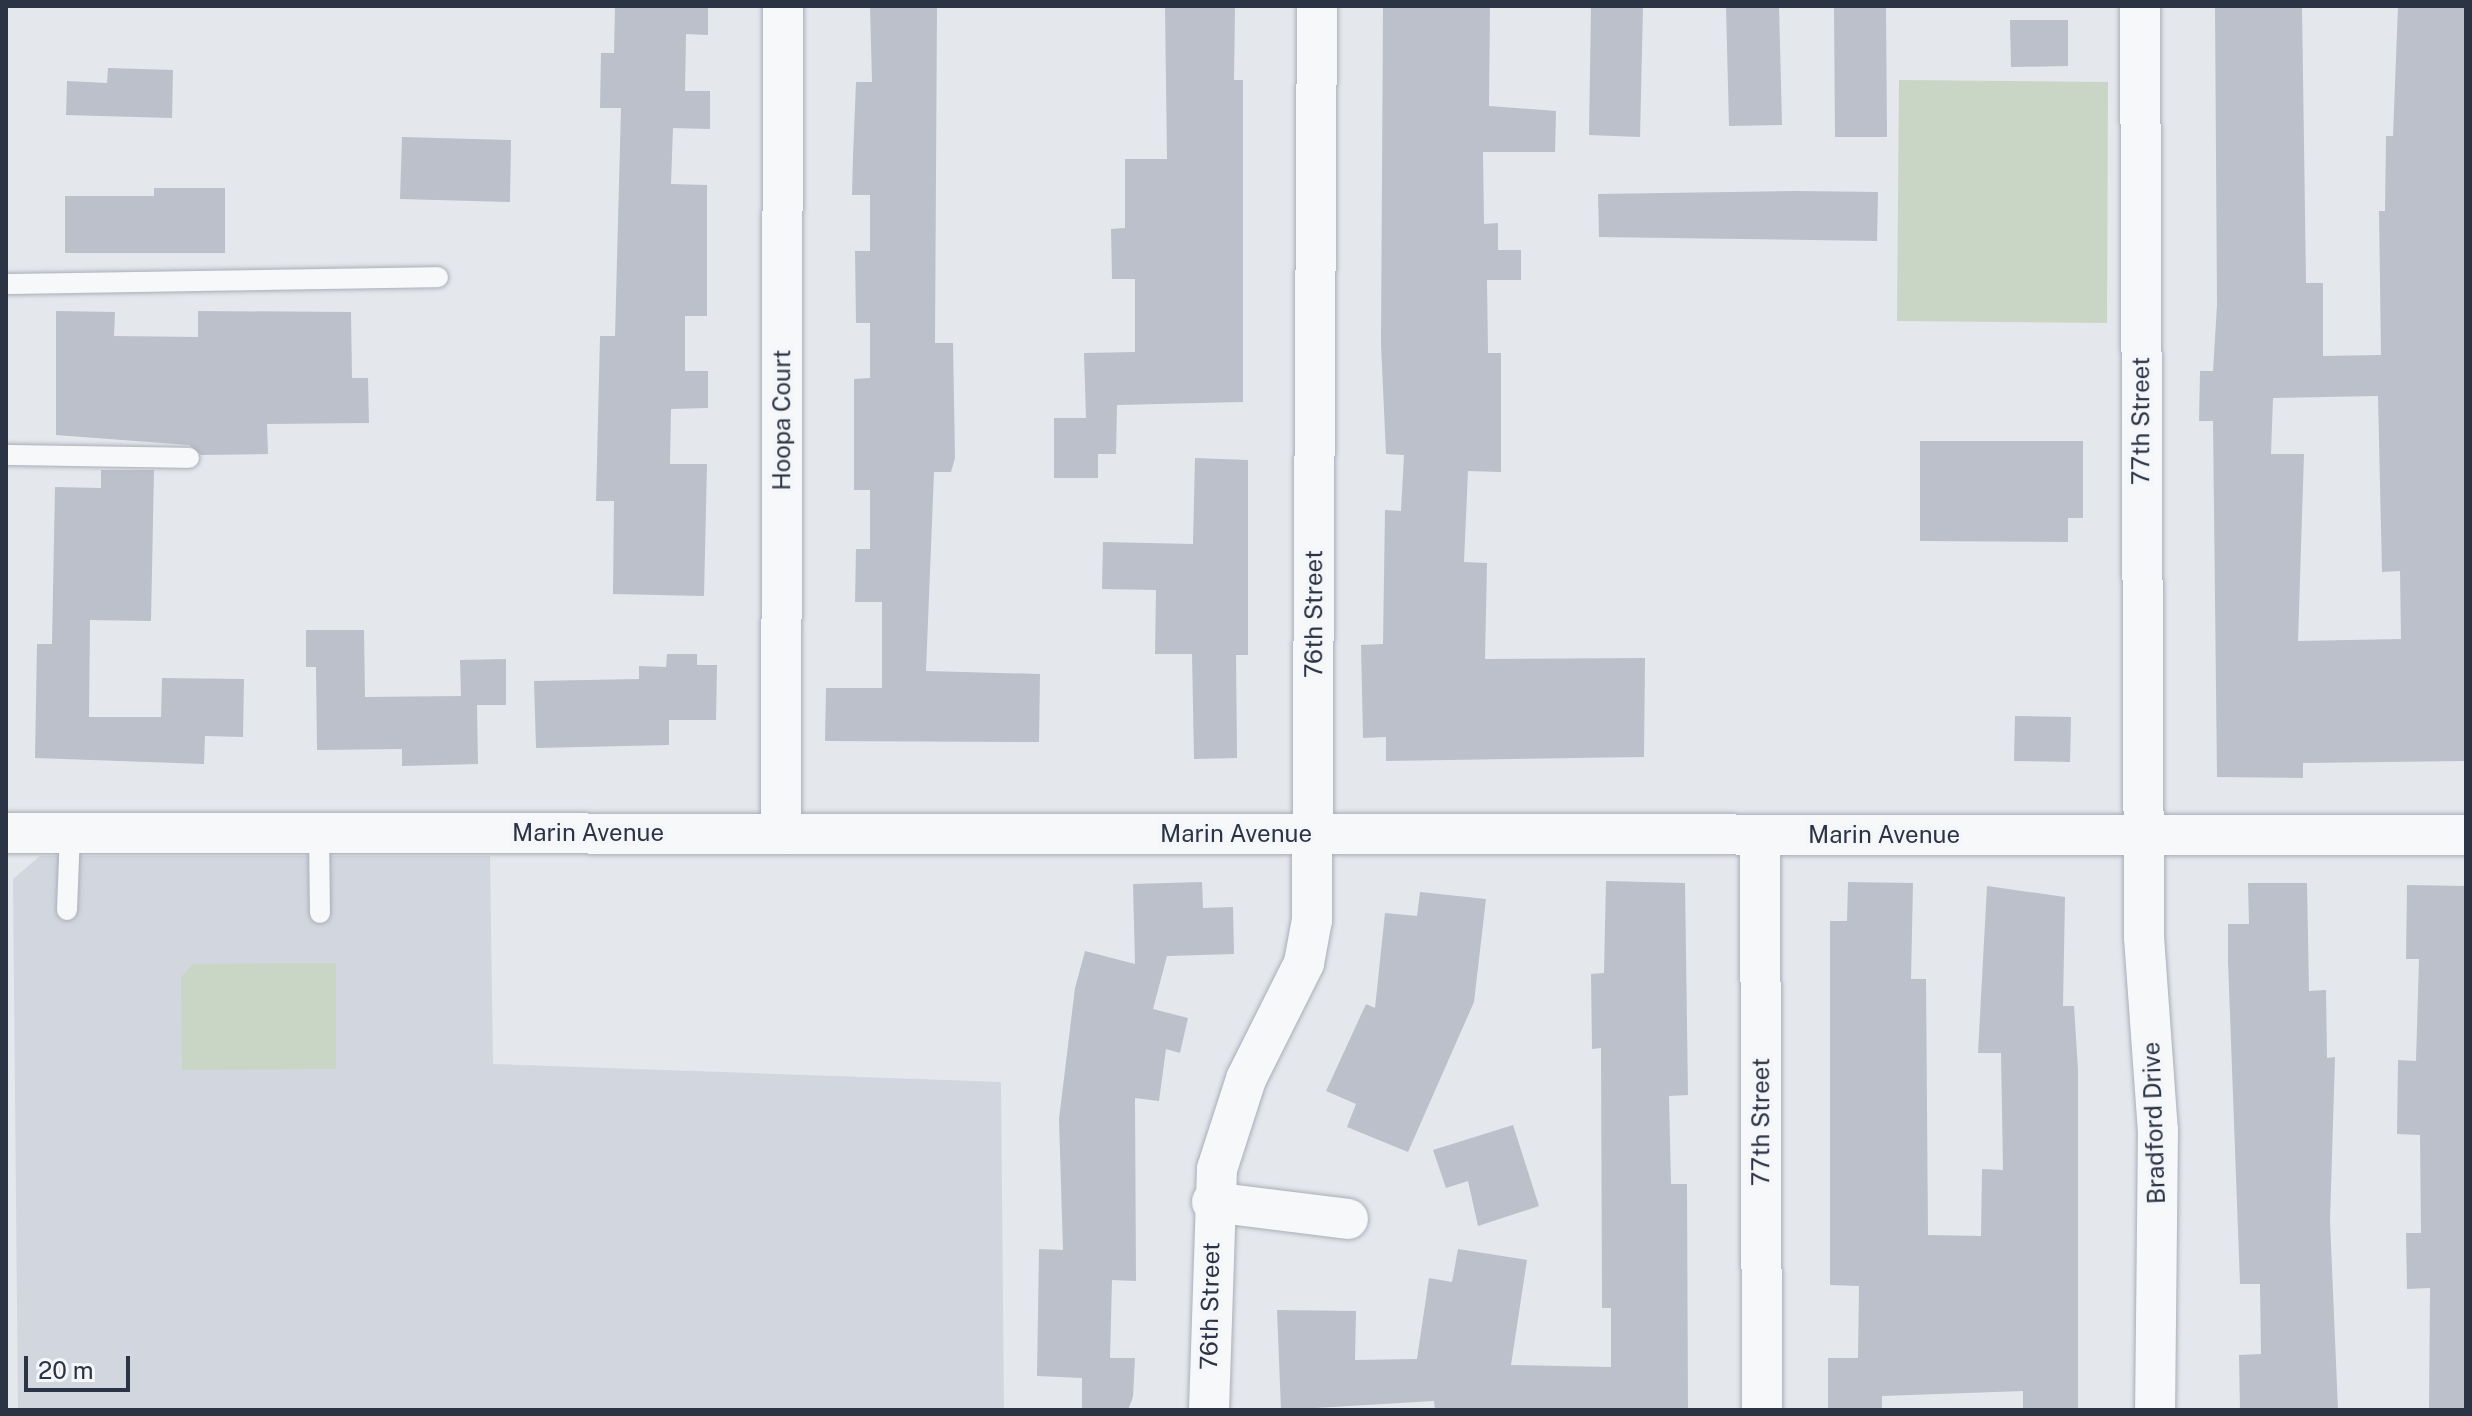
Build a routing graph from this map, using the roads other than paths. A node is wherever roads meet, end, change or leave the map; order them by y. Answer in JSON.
{"nodes":[{"id":1,"x":783,"y":6,"type":"edge"},
{"id":2,"x":1317,"y":6,"type":"edge"},
{"id":3,"x":2140,"y":6,"type":"edge"},
{"id":4,"x":438,"y":277,"type":"dead end"},
{"id":5,"x":6,"y":284,"type":"edge"},
{"id":6,"x":6,"y":455,"type":"edge"},
{"id":7,"x":189,"y":458,"type":"dead end"},
{"id":8,"x":6,"y":833,"type":"edge"},
{"id":9,"x":70,"y":833,"type":"junction"},
{"id":10,"x":319,"y":833,"type":"junction"},
{"id":11,"x":781,"y":834,"type":"junction"},
{"id":12,"x":1313,"y":834,"type":"junction"},
{"id":13,"x":1760,"y":835,"type":"junction"},
{"id":14,"x":2143,"y":835,"type":"junction"},
{"id":15,"x":2466,"y":835,"type":"edge"},
{"id":16,"x":67,"y":910,"type":"dead end"},
{"id":17,"x":320,"y":913,"type":"dead end"},
{"id":18,"x":1212,"y":1202,"type":"junction"},
{"id":19,"x":1348,"y":1219,"type":"dead end"},
{"id":20,"x":1209,"y":1410,"type":"edge"},
{"id":21,"x":1762,"y":1410,"type":"edge"},
{"id":22,"x":2155,"y":1410,"type":"edge"}],
"edges":[{"from":1,"to":11,"type":"street","name":"Hoopa Court"},
{"from":2,"to":12,"type":"street","name":"76th Street"},
{"from":3,"to":14,"type":"street","name":"77th Street"},
{"from":4,"to":5,"type":"lane"},
{"from":6,"to":7,"type":"lane"},
{"from":8,"to":9,"type":"street","name":"Marin Avenue"},
{"from":9,"to":10,"type":"street","name":"Marin Avenue"},
{"from":9,"to":16,"type":"lane"},
{"from":10,"to":11,"type":"street","name":"Marin Avenue"},
{"from":10,"to":17,"type":"lane"},
{"from":11,"to":12,"type":"street","name":"Marin Avenue"},
{"from":12,"to":13,"type":"street","name":"Marin Avenue"},
{"from":12,"to":18,"type":"street","name":"76th Street"},
{"from":13,"to":14,"type":"street","name":"Marin Avenue"},
{"from":13,"to":21,"type":"street","name":"77th Street"},
{"from":14,"to":15,"type":"street","name":"Marin Avenue"},
{"from":14,"to":22,"type":"street","name":"Bradford Drive"},
{"from":18,"to":19,"type":"street"},
{"from":18,"to":20,"type":"street","name":"76th Street"}]}
